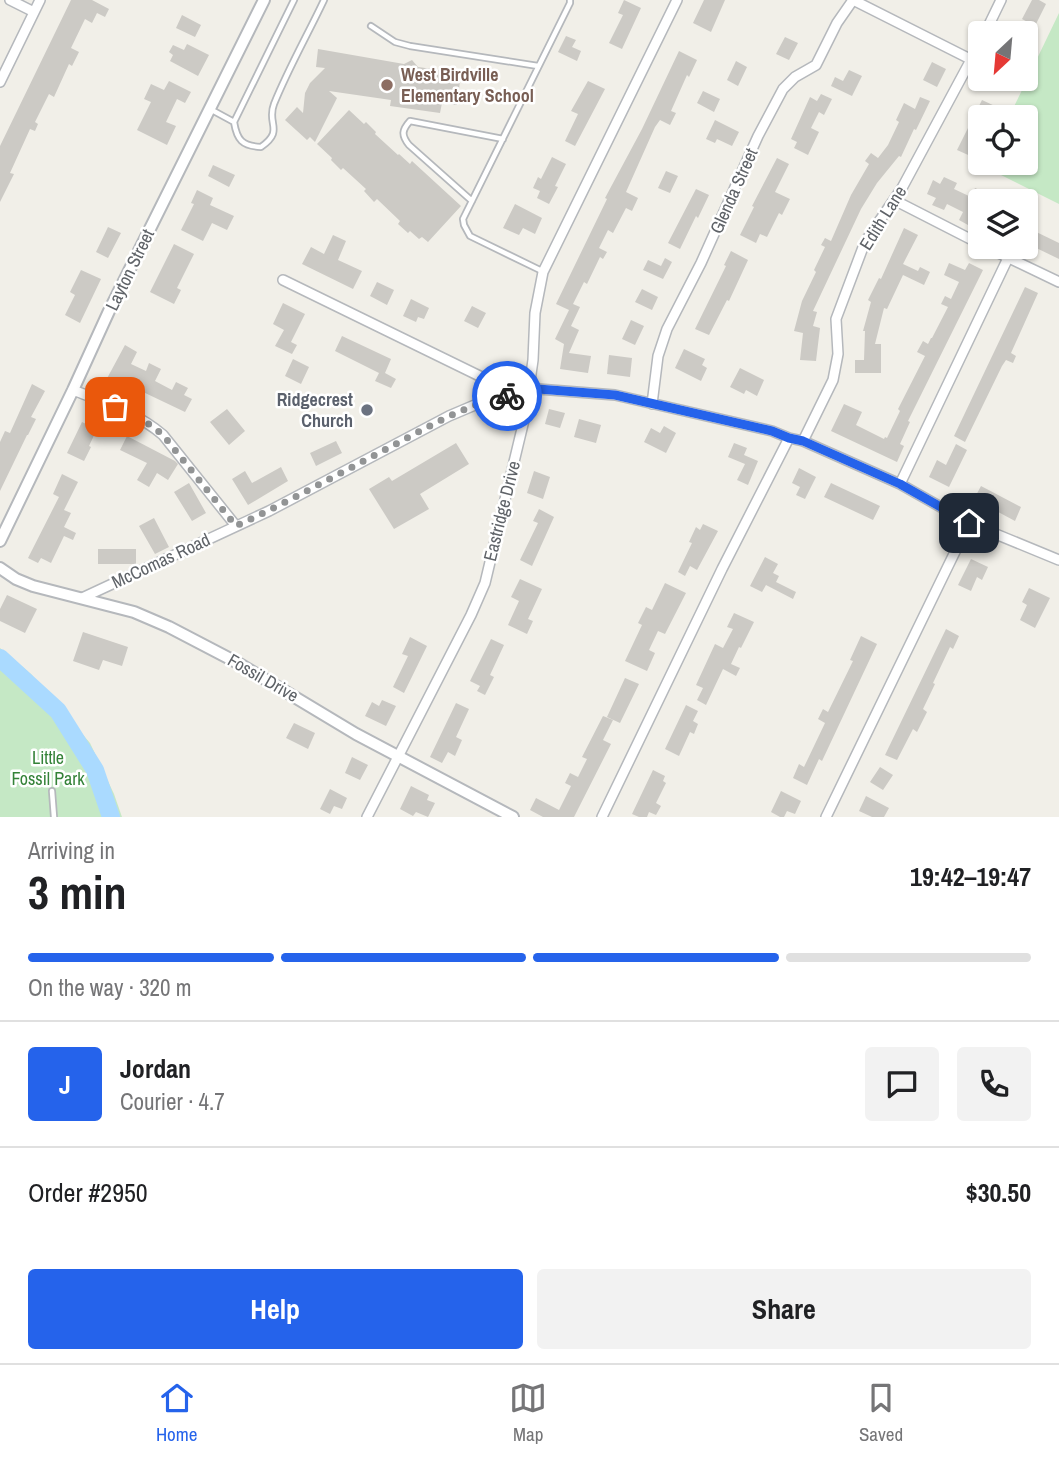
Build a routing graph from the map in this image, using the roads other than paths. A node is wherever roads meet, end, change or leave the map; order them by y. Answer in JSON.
{"nodes":[{"id":1,"x":10,"y":0,"type":"edge"},
{"id":2,"x":40,"y":0,"type":"edge"},
{"id":3,"x":264,"y":0,"type":"edge"},
{"id":4,"x":294,"y":0,"type":"edge"},
{"id":5,"x":324,"y":0,"type":"edge"},
{"id":6,"x":570,"y":0,"type":"edge"},
{"id":7,"x":677,"y":0,"type":"edge"},
{"id":8,"x":853,"y":0,"type":"edge"},
{"id":9,"x":1001,"y":0,"type":"edge"},
{"id":10,"x":34,"y":12,"type":"junction"},
{"id":11,"x":991,"y":21,"type":"edge"},
{"id":12,"x":371,"y":26,"type":"dead end"},
{"id":13,"x":968,"y":58,"type":"edge"},
{"id":14,"x":538,"y":66,"type":"junction"},
{"id":15,"x":968,"y":67,"type":"edge"},
{"id":16,"x":0,"y":82,"type":"edge"},
{"id":17,"x":210,"y":109,"type":"junction"},
{"id":18,"x":234,"y":122,"type":"junction"},
{"id":19,"x":503,"y":139,"type":"junction"},
{"id":20,"x":894,"y":200,"type":"junction"},
{"id":21,"x":472,"y":201,"type":"junction"},
{"id":22,"x":968,"y":238,"type":"edge"},
{"id":23,"x":1008,"y":259,"type":"edge"},
{"id":24,"x":1010,"y":259,"type":"edge"},
{"id":25,"x":543,"y":272,"type":"junction"},
{"id":26,"x":283,"y":280,"type":"dead end"},
{"id":27,"x":1059,"y":282,"type":"edge"},
{"id":28,"x":73,"y":390,"type":"junction"},
{"id":29,"x":528,"y":391,"type":"junction"},
{"id":30,"x":652,"y":404,"type":"junction"},
{"id":31,"x":789,"y":438,"type":"junction"},
{"id":32,"x":803,"y":441,"type":"junction"},
{"id":33,"x":900,"y":484,"type":"junction"},
{"id":34,"x":969,"y":523,"type":"junction"},
{"id":35,"x":236,"y":526,"type":"junction"},
{"id":36,"x":0,"y":541,"type":"edge"},
{"id":37,"x":1059,"y":560,"type":"edge"},
{"id":38,"x":0,"y":568,"type":"edge"},
{"id":39,"x":82,"y":598,"type":"junction"},
{"id":40,"x":398,"y":756,"type":"junction"},
{"id":41,"x":52,"y":791,"type":"dead end"},
{"id":42,"x":54,"y":817,"type":"edge"},
{"id":43,"x":367,"y":817,"type":"edge"},
{"id":44,"x":513,"y":817,"type":"edge"},
{"id":45,"x":602,"y":817,"type":"edge"},
{"id":46,"x":826,"y":817,"type":"edge"}],
"edges":[{"from":1,"to":10,"type":"street"},
{"from":2,"to":10,"type":"street"},
{"from":3,"to":17,"type":"street","name":"Layton Street"},
{"from":4,"to":18,"type":"lane"},
{"from":5,"to":18,"type":"lane"},
{"from":6,"to":14,"type":"lane"},
{"from":7,"to":25,"type":"street","name":"Eastridge Drive"},
{"from":8,"to":13,"type":"street"},
{"from":8,"to":30,"type":"street","name":"Glenda Street"},
{"from":9,"to":11,"type":"street"},
{"from":10,"to":16,"type":"street"},
{"from":12,"to":14,"type":"lane"},
{"from":14,"to":19,"type":"lane"},
{"from":15,"to":20,"type":"street","name":"Edith Lane"},
{"from":17,"to":18,"type":"lane"},
{"from":17,"to":28,"type":"street","name":"Layton Street"},
{"from":19,"to":21,"type":"lane"},
{"from":19,"to":21,"type":"lane"},
{"from":20,"to":22,"type":"street"},
{"from":20,"to":32,"type":"street","name":"Edith Lane"},
{"from":21,"to":25,"type":"lane"},
{"from":23,"to":33,"type":"street"},
{"from":24,"to":27,"type":"street"},
{"from":25,"to":29,"type":"street","name":"Eastridge Drive"},
{"from":26,"to":29,"type":"street"},
{"from":28,"to":35,"type":"street"},
{"from":28,"to":36,"type":"street","name":"Layton Street"},
{"from":29,"to":30,"type":"street","name":"McComas Road"},
{"from":29,"to":35,"type":"street","name":"McComas Road"},
{"from":29,"to":40,"type":"street","name":"Eastridge Drive"},
{"from":30,"to":31,"type":"street","name":"McComas Road"},
{"from":31,"to":32,"type":"street","name":"McComas Road"},
{"from":31,"to":45,"type":"street"},
{"from":32,"to":33,"type":"street","name":"McComas Road"},
{"from":33,"to":34,"type":"street","name":"McComas Road"},
{"from":34,"to":37,"type":"street","name":"McComas Road"},
{"from":34,"to":46,"type":"street"},
{"from":35,"to":39,"type":"street","name":"McComas Road"},
{"from":38,"to":39,"type":"street","name":"Fossil Drive"},
{"from":39,"to":40,"type":"street","name":"Fossil Drive"},
{"from":40,"to":43,"type":"street","name":"Eastridge Drive"},
{"from":40,"to":44,"type":"street","name":"Fossil Drive"},
{"from":41,"to":42,"type":"lane"}]}
